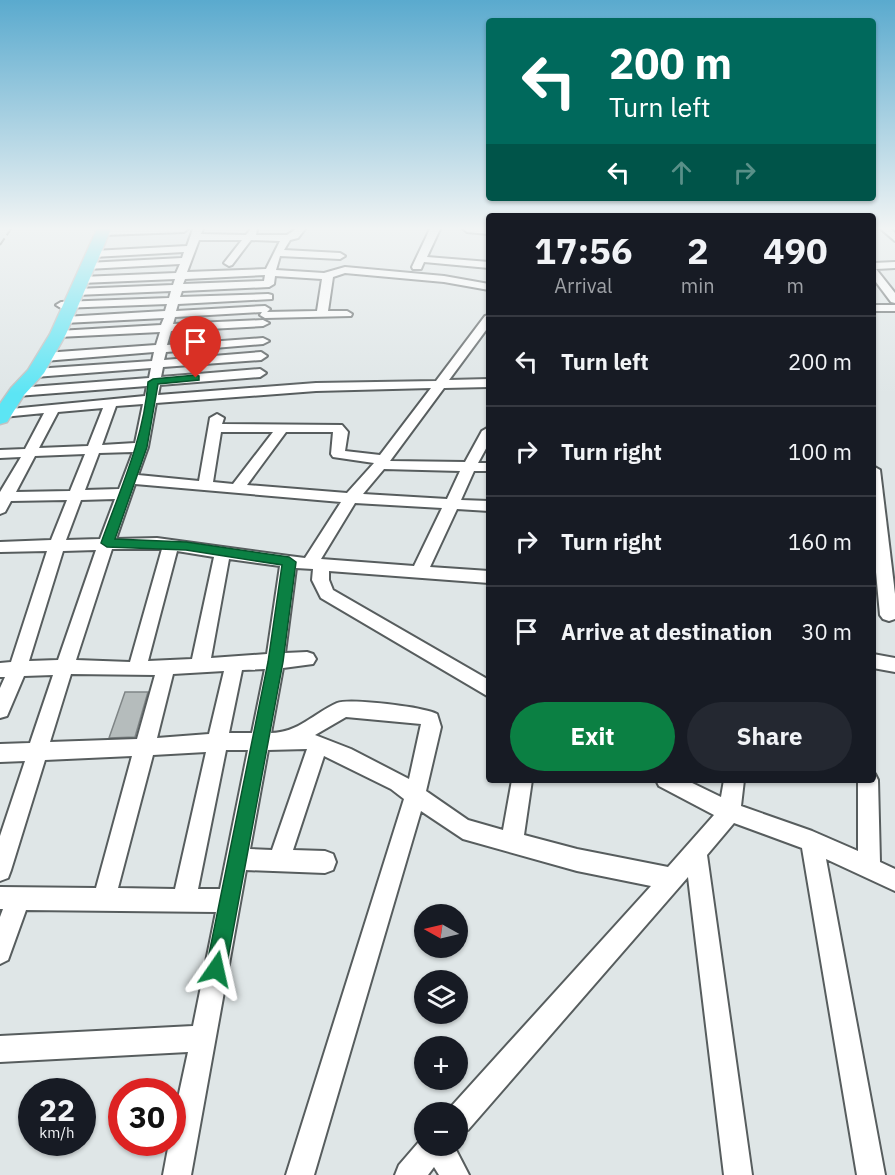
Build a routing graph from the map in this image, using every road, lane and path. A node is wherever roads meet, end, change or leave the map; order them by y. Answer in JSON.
{"nodes":[{"id":1,"x":77,"y":284,"type":"edge"},
{"id":2,"x":78,"y":284,"type":"edge"},
{"id":3,"x":98,"y":284,"type":"edge"},
{"id":4,"x":104,"y":284,"type":"edge"},
{"id":5,"x":119,"y":284,"type":"edge"},
{"id":6,"x":161,"y":284,"type":"edge"},
{"id":7,"x":198,"y":284,"type":"edge"},
{"id":8,"x":269,"y":284,"type":"edge"},
{"id":9,"x":327,"y":284,"type":"edge"},
{"id":10,"x":467,"y":284,"type":"edge"},
{"id":11,"x":884,"y":284,"type":"edge"},
{"id":12,"x":178,"y":286,"type":"junction"},
{"id":13,"x":486,"y":287,"type":"edge"},
{"id":14,"x":268,"y":297,"type":"junction"},
{"id":15,"x":175,"y":299,"type":"junction"},
{"id":16,"x":895,"y":300,"type":"edge"},
{"id":17,"x":876,"y":308,"type":"edge"},
{"id":18,"x":895,"y":308,"type":"edge"},
{"id":19,"x":322,"y":313,"type":"junction"},
{"id":20,"x":170,"y":314,"type":"junction"},
{"id":21,"x":347,"y":314,"type":"dead end"},
{"id":22,"x":264,"y":316,"type":"junction"},
{"id":23,"x":486,"y":322,"type":"edge"},
{"id":24,"x":166,"y":330,"type":"junction"},
{"id":25,"x":263,"y":340,"type":"junction"},
{"id":26,"x":161,"y":347,"type":"junction"},
{"id":27,"x":44,"y":357,"type":"junction"},
{"id":28,"x":261,"y":357,"type":"junction"},
{"id":29,"x":158,"y":363,"type":"junction"},
{"id":30,"x":260,"y":374,"type":"junction"},
{"id":31,"x":32,"y":375,"type":"junction"},
{"id":32,"x":486,"y":383,"type":"edge"},
{"id":33,"x":440,"y":384,"type":"junction"},
{"id":34,"x":257,"y":390,"type":"junction"},
{"id":35,"x":153,"y":391,"type":"junction"},
{"id":36,"x":17,"y":392,"type":"junction"},
{"id":37,"x":111,"y":404,"type":"junction"},
{"id":38,"x":52,"y":409,"type":"junction"},
{"id":39,"x":2,"y":416,"type":"edge"},
{"id":40,"x":283,"y":427,"type":"junction"},
{"id":41,"x":486,"y":436,"type":"edge"},
{"id":42,"x":141,"y":447,"type":"junction"},
{"id":43,"x":93,"y":450,"type":"junction"},
{"id":44,"x":31,"y":452,"type":"junction"},
{"id":45,"x":0,"y":454,"type":"edge"},
{"id":46,"x":381,"y":463,"type":"junction"},
{"id":47,"x":469,"y":467,"type":"junction"},
{"id":48,"x":486,"y":467,"type":"edge"},
{"id":49,"x":205,"y":485,"type":"junction"},
{"id":50,"x":127,"y":487,"type":"junction"},
{"id":51,"x":237,"y":488,"type":"junction"},
{"id":52,"x":77,"y":495,"type":"junction"},
{"id":53,"x":351,"y":498,"type":"junction"},
{"id":54,"x":2,"y":501,"type":"edge"},
{"id":55,"x":453,"y":504,"type":"junction"},
{"id":56,"x":486,"y":506,"type":"edge"},
{"id":57,"x":876,"y":516,"type":"edge"},
{"id":58,"x":107,"y":543,"type":"junction"},
{"id":59,"x":57,"y":544,"type":"junction"},
{"id":60,"x":171,"y":544,"type":"junction"},
{"id":61,"x":0,"y":547,"type":"edge"},
{"id":62,"x":223,"y":551,"type":"junction"},
{"id":63,"x":307,"y":563,"type":"junction"},
{"id":64,"x":419,"y":572,"type":"junction"},
{"id":65,"x":486,"y":577,"type":"edge"},
{"id":66,"x":886,"y":614,"type":"edge"},
{"id":67,"x":307,"y":659,"type":"dead end"},
{"id":68,"x":275,"y":662,"type":"junction"},
{"id":69,"x":876,"y":662,"type":"edge"},
{"id":70,"x":234,"y":665,"type":"junction"},
{"id":71,"x":895,"y":665,"type":"edge"},
{"id":72,"x":200,"y":666,"type":"junction"},
{"id":73,"x":65,"y":667,"type":"junction"},
{"id":74,"x":166,"y":668,"type":"junction"},
{"id":75,"x":9,"y":669,"type":"edge"},
{"id":76,"x":137,"y":669,"type":"junction"},
{"id":77,"x":486,"y":687,"type":"edge"},
{"id":78,"x":0,"y":710,"type":"edge"},
{"id":79,"x":259,"y":741,"type":"junction"},
{"id":80,"x":289,"y":741,"type":"junction"},
{"id":81,"x":218,"y":742,"type":"junction"},
{"id":82,"x":318,"y":746,"type":"junction"},
{"id":83,"x":144,"y":747,"type":"junction"},
{"id":84,"x":40,"y":751,"type":"junction"},
{"id":85,"x":0,"y":753,"type":"edge"},
{"id":86,"x":522,"y":783,"type":"edge"},
{"id":87,"x":672,"y":783,"type":"edge"},
{"id":88,"x":734,"y":783,"type":"edge"},
{"id":89,"x":868,"y":783,"type":"edge"},
{"id":90,"x":415,"y":796,"type":"junction"},
{"id":91,"x":730,"y":812,"type":"junction"},
{"id":92,"x":812,"y":841,"type":"junction"},
{"id":93,"x":512,"y":843,"type":"junction"},
{"id":94,"x":696,"y":854,"type":"junction"},
{"id":95,"x":237,"y":859,"type":"junction"},
{"id":96,"x":279,"y":860,"type":"junction"},
{"id":97,"x":325,"y":862,"type":"dead end"},
{"id":98,"x":869,"y":868,"type":"junction"},
{"id":99,"x":0,"y":870,"type":"edge"},
{"id":100,"x":672,"y":879,"type":"junction"},
{"id":101,"x":895,"y":880,"type":"edge"},
{"id":102,"x":9,"y":898,"type":"edge"},
{"id":103,"x":104,"y":898,"type":"junction"},
{"id":104,"x":184,"y":900,"type":"junction"},
{"id":105,"x":229,"y":901,"type":"junction"},
{"id":106,"x":0,"y":952,"type":"edge"},
{"id":107,"x":203,"y":1038,"type":"junction"},
{"id":108,"x":0,"y":1049,"type":"edge"},
{"id":109,"x":468,"y":1109,"type":"edge"},
{"id":110,"x":427,"y":1156,"type":"edge"},
{"id":111,"x":443,"y":1156,"type":"edge"},
{"id":112,"x":177,"y":1175,"type":"edge"},
{"id":113,"x":300,"y":1175,"type":"edge"},
{"id":114,"x":409,"y":1175,"type":"edge"},
{"id":115,"x":455,"y":1175,"type":"edge"},
{"id":116,"x":738,"y":1175,"type":"edge"},
{"id":117,"x":871,"y":1175,"type":"edge"}],
"edges":[{"from":1,"to":31,"type":"highway"},
{"from":2,"to":27,"type":"highway"},
{"from":3,"to":24,"type":"street"},
{"from":4,"to":20,"type":"street"},
{"from":5,"to":15,"type":"street"},
{"from":6,"to":12,"type":"street"},
{"from":7,"to":12,"type":"street"},
{"from":8,"to":14,"type":"street"},
{"from":9,"to":19,"type":"street"},
{"from":10,"to":13,"type":"street"},
{"from":11,"to":16,"type":"street"},
{"from":12,"to":15,"type":"street"},
{"from":14,"to":15,"type":"street"},
{"from":14,"to":22,"type":"street"},
{"from":15,"to":20,"type":"street"},
{"from":17,"to":18,"type":"street"},
{"from":19,"to":21,"type":"street"},
{"from":19,"to":22,"type":"street"},
{"from":20,"to":22,"type":"street"},
{"from":20,"to":24,"type":"street"},
{"from":22,"to":24,"type":"street"},
{"from":22,"to":25,"type":"street"},
{"from":23,"to":33,"type":"street"},
{"from":24,"to":26,"type":"street"},
{"from":25,"to":26,"type":"street"},
{"from":25,"to":28,"type":"street"},
{"from":26,"to":27,"type":"street"},
{"from":26,"to":29,"type":"street"},
{"from":27,"to":31,"type":"highway"},
{"from":28,"to":29,"type":"street"},
{"from":28,"to":30,"type":"street"},
{"from":29,"to":31,"type":"street"},
{"from":29,"to":35,"type":"street"},
{"from":30,"to":34,"type":"street"},
{"from":30,"to":35,"type":"street"},
{"from":31,"to":36,"type":"highway"},
{"from":32,"to":33,"type":"street"},
{"from":33,"to":34,"type":"street"},
{"from":33,"to":46,"type":"street"},
{"from":34,"to":35,"type":"street"},
{"from":35,"to":36,"type":"street"},
{"from":35,"to":37,"type":"street"},
{"from":35,"to":42,"type":"street"},
{"from":36,"to":39,"type":"highway"},
{"from":37,"to":38,"type":"street"},
{"from":37,"to":43,"type":"street"},
{"from":38,"to":39,"type":"street"},
{"from":38,"to":44,"type":"street"},
{"from":40,"to":46,"type":"street"},
{"from":40,"to":49,"type":"street"},
{"from":40,"to":51,"type":"street"},
{"from":41,"to":47,"type":"street"},
{"from":42,"to":43,"type":"street"},
{"from":42,"to":50,"type":"street"},
{"from":43,"to":44,"type":"street"},
{"from":43,"to":52,"type":"street"},
{"from":44,"to":45,"type":"street"},
{"from":44,"to":54,"type":"street"},
{"from":46,"to":47,"type":"street"},
{"from":46,"to":53,"type":"street"},
{"from":47,"to":48,"type":"street"},
{"from":47,"to":55,"type":"street"},
{"from":49,"to":50,"type":"street"},
{"from":49,"to":51,"type":"street"},
{"from":50,"to":52,"type":"street"},
{"from":50,"to":58,"type":"street"},
{"from":51,"to":53,"type":"street"},
{"from":52,"to":54,"type":"street"},
{"from":52,"to":59,"type":"street"},
{"from":53,"to":55,"type":"street"},
{"from":53,"to":63,"type":"street"},
{"from":55,"to":56,"type":"street"},
{"from":55,"to":64,"type":"street"},
{"from":57,"to":66,"type":"street"},
{"from":58,"to":59,"type":"street"},
{"from":58,"to":60,"type":"street"},
{"from":58,"to":73,"type":"street"},
{"from":59,"to":61,"type":"street"},
{"from":59,"to":75,"type":"street"},
{"from":60,"to":62,"type":"street"},
{"from":60,"to":76,"type":"street"},
{"from":62,"to":63,"type":"street"},
{"from":62,"to":72,"type":"street"},
{"from":63,"to":64,"type":"street"},
{"from":63,"to":68,"type":"street"},
{"from":63,"to":77,"type":"street"},
{"from":64,"to":65,"type":"street"},
{"from":67,"to":68,"type":"street"},
{"from":68,"to":70,"type":"street"},
{"from":68,"to":79,"type":"street"},
{"from":69,"to":71,"type":"street"},
{"from":70,"to":72,"type":"street"},
{"from":70,"to":81,"type":"street"},
{"from":72,"to":74,"type":"street"},
{"from":73,"to":75,"type":"street"},
{"from":73,"to":76,"type":"street"},
{"from":73,"to":84,"type":"street"},
{"from":74,"to":76,"type":"street"},
{"from":74,"to":83,"type":"street"},
{"from":75,"to":78,"type":"street"},
{"from":79,"to":80,"type":"street"},
{"from":79,"to":81,"type":"street"},
{"from":79,"to":95,"type":"street"},
{"from":80,"to":82,"type":"street"},
{"from":80,"to":90,"type":"street"},
{"from":81,"to":83,"type":"street"},
{"from":81,"to":104,"type":"street"},
{"from":82,"to":90,"type":"street"},
{"from":82,"to":96,"type":"street"},
{"from":83,"to":84,"type":"street"},
{"from":83,"to":103,"type":"street"},
{"from":84,"to":85,"type":"street"},
{"from":84,"to":99,"type":"street"},
{"from":86,"to":93,"type":"street"},
{"from":87,"to":91,"type":"street"},
{"from":88,"to":91,"type":"street"},
{"from":89,"to":98,"type":"street"},
{"from":90,"to":93,"type":"street"},
{"from":90,"to":113,"type":"street"},
{"from":91,"to":92,"type":"street"},
{"from":91,"to":94,"type":"street"},
{"from":92,"to":98,"type":"street"},
{"from":92,"to":117,"type":"street"},
{"from":93,"to":100,"type":"street"},
{"from":94,"to":100,"type":"street"},
{"from":94,"to":116,"type":"street"},
{"from":95,"to":96,"type":"street"},
{"from":95,"to":105,"type":"street"},
{"from":96,"to":97,"type":"street"},
{"from":98,"to":101,"type":"street"},
{"from":100,"to":109,"type":"street"},
{"from":102,"to":103,"type":"street"},
{"from":102,"to":106,"type":"street"},
{"from":103,"to":104,"type":"street"},
{"from":104,"to":105,"type":"street"},
{"from":105,"to":107,"type":"street"},
{"from":107,"to":108,"type":"street"},
{"from":107,"to":112,"type":"street"},
{"from":110,"to":114,"type":"street"},
{"from":111,"to":115,"type":"street"}]}
